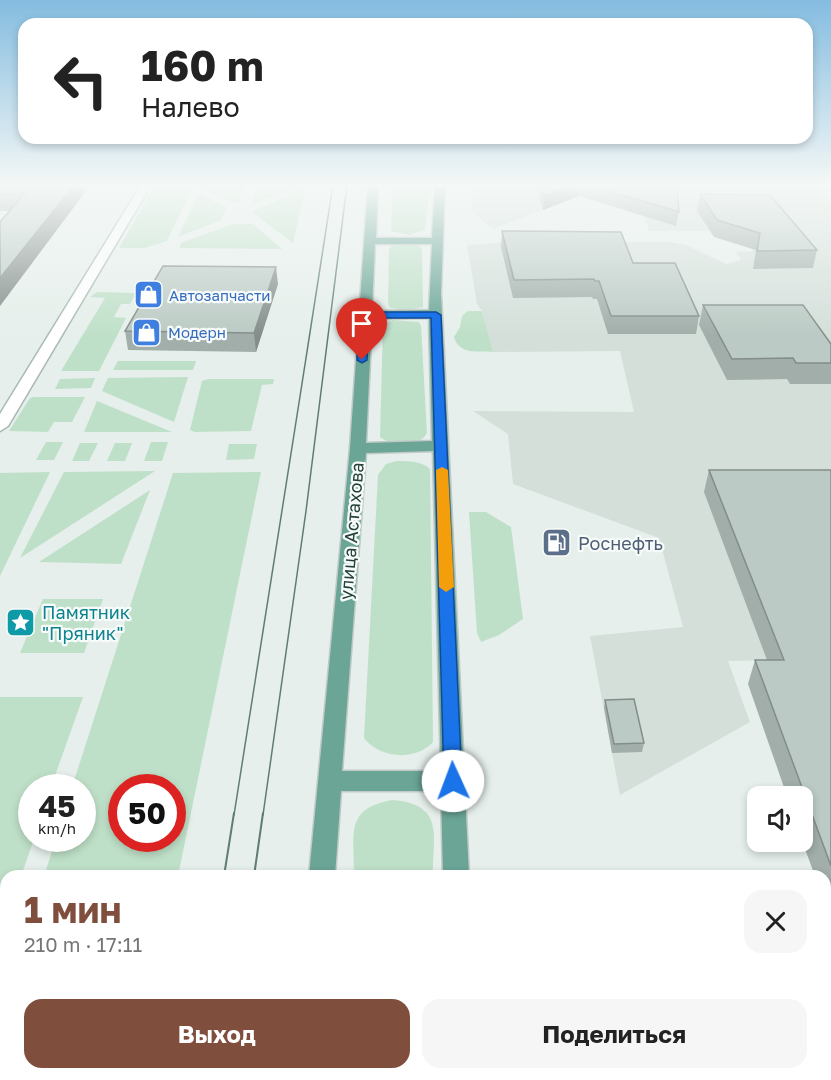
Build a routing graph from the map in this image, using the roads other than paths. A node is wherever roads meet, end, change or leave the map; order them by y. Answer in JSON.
{"nodes":[{"id":1,"x":115,"y":235,"type":"edge"},
{"id":2,"x":369,"y":235,"type":"edge"},
{"id":3,"x":437,"y":235,"type":"edge"},
{"id":4,"x":369,"y":241,"type":"junction"},
{"id":5,"x":437,"y":241,"type":"junction"},
{"id":6,"x":364,"y":315,"type":"junction"},
{"id":7,"x":436,"y":315,"type":"junction"},
{"id":8,"x":0,"y":426,"type":"edge"},
{"id":9,"x":441,"y":446,"type":"junction"},
{"id":10,"x":358,"y":448,"type":"junction"},
{"id":11,"x":329,"y":781,"type":"junction"},
{"id":12,"x":453,"y":781,"type":"junction"},
{"id":13,"x":322,"y":870,"type":"edge"},
{"id":14,"x":456,"y":870,"type":"edge"}],
"edges":[{"from":1,"to":8,"type":"street"},
{"from":2,"to":4,"type":"main road","name":"улица Астахова"},
{"from":3,"to":5,"type":"main road"},
{"from":4,"to":5,"type":"main road"},
{"from":4,"to":6,"type":"main road","name":"улица Астахова"},
{"from":5,"to":7,"type":"main road"},
{"from":6,"to":7,"type":"main road"},
{"from":6,"to":10,"type":"main road","name":"улица Астахова"},
{"from":7,"to":9,"type":"main road"},
{"from":9,"to":10,"type":"main road"},
{"from":9,"to":12,"type":"main road"},
{"from":10,"to":11,"type":"main road","name":"улица Астахова"},
{"from":11,"to":12,"type":"main road"},
{"from":11,"to":13,"type":"main road","name":"улица Астахова"},
{"from":12,"to":14,"type":"main road"}]}
